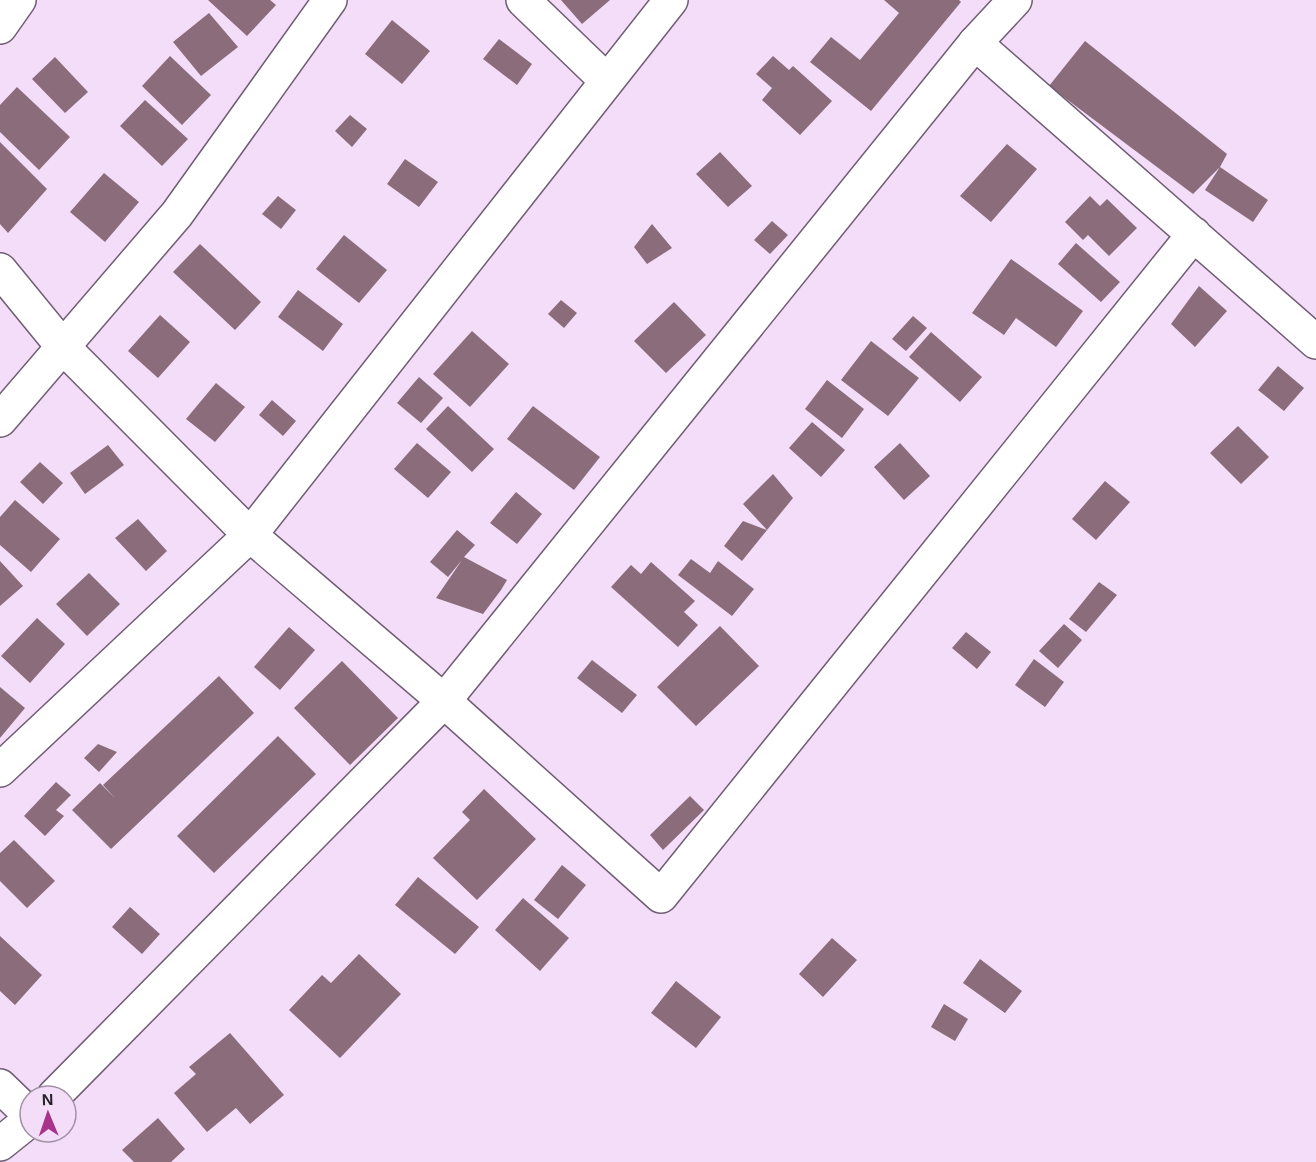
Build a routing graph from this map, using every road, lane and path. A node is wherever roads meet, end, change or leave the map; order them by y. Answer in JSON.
{"nodes":[{"id":1,"x":19,"y":0,"type":"edge"},
{"id":2,"x":330,"y":0,"type":"edge"},
{"id":3,"x":523,"y":0,"type":"edge"},
{"id":4,"x":671,"y":0,"type":"edge"},
{"id":5,"x":1015,"y":0,"type":"edge"},
{"id":6,"x":0,"y":27,"type":"edge"},
{"id":7,"x":975,"y":43,"type":"junction"},
{"id":8,"x":607,"y":81,"type":"junction"},
{"id":9,"x":1194,"y":234,"type":"junction"},
{"id":10,"x":0,"y":270,"type":"edge"},
{"id":11,"x":1316,"y":342,"type":"edge"},
{"id":12,"x":63,"y":347,"type":"junction"},
{"id":13,"x":0,"y":420,"type":"edge"},
{"id":14,"x":250,"y":535,"type":"junction"},
{"id":15,"x":444,"y":701,"type":"junction"},
{"id":16,"x":0,"y":770,"type":"edge"},
{"id":17,"x":66,"y":1084,"type":"edge"},
{"id":18,"x":0,"y":1086,"type":"edge"},
{"id":19,"x":18,"y":1103,"type":"edge"},
{"id":20,"x":18,"y":1130,"type":"edge"},
{"id":21,"x":0,"y":1144,"type":"edge"}],
"edges":[{"from":1,"to":6,"type":"street"},
{"from":2,"to":12,"type":"street"},
{"from":3,"to":8,"type":"street"},
{"from":4,"to":8,"type":"street"},
{"from":5,"to":7,"type":"street"},
{"from":7,"to":9,"type":"street"},
{"from":7,"to":15,"type":"street"},
{"from":8,"to":14,"type":"street"},
{"from":9,"to":11,"type":"street"},
{"from":9,"to":15,"type":"street"},
{"from":10,"to":12,"type":"street"},
{"from":12,"to":13,"type":"street"},
{"from":12,"to":14,"type":"street"},
{"from":14,"to":15,"type":"street"},
{"from":14,"to":16,"type":"street"},
{"from":15,"to":17,"type":"street"},
{"from":18,"to":19,"type":"street"},
{"from":20,"to":21,"type":"street"}]}
